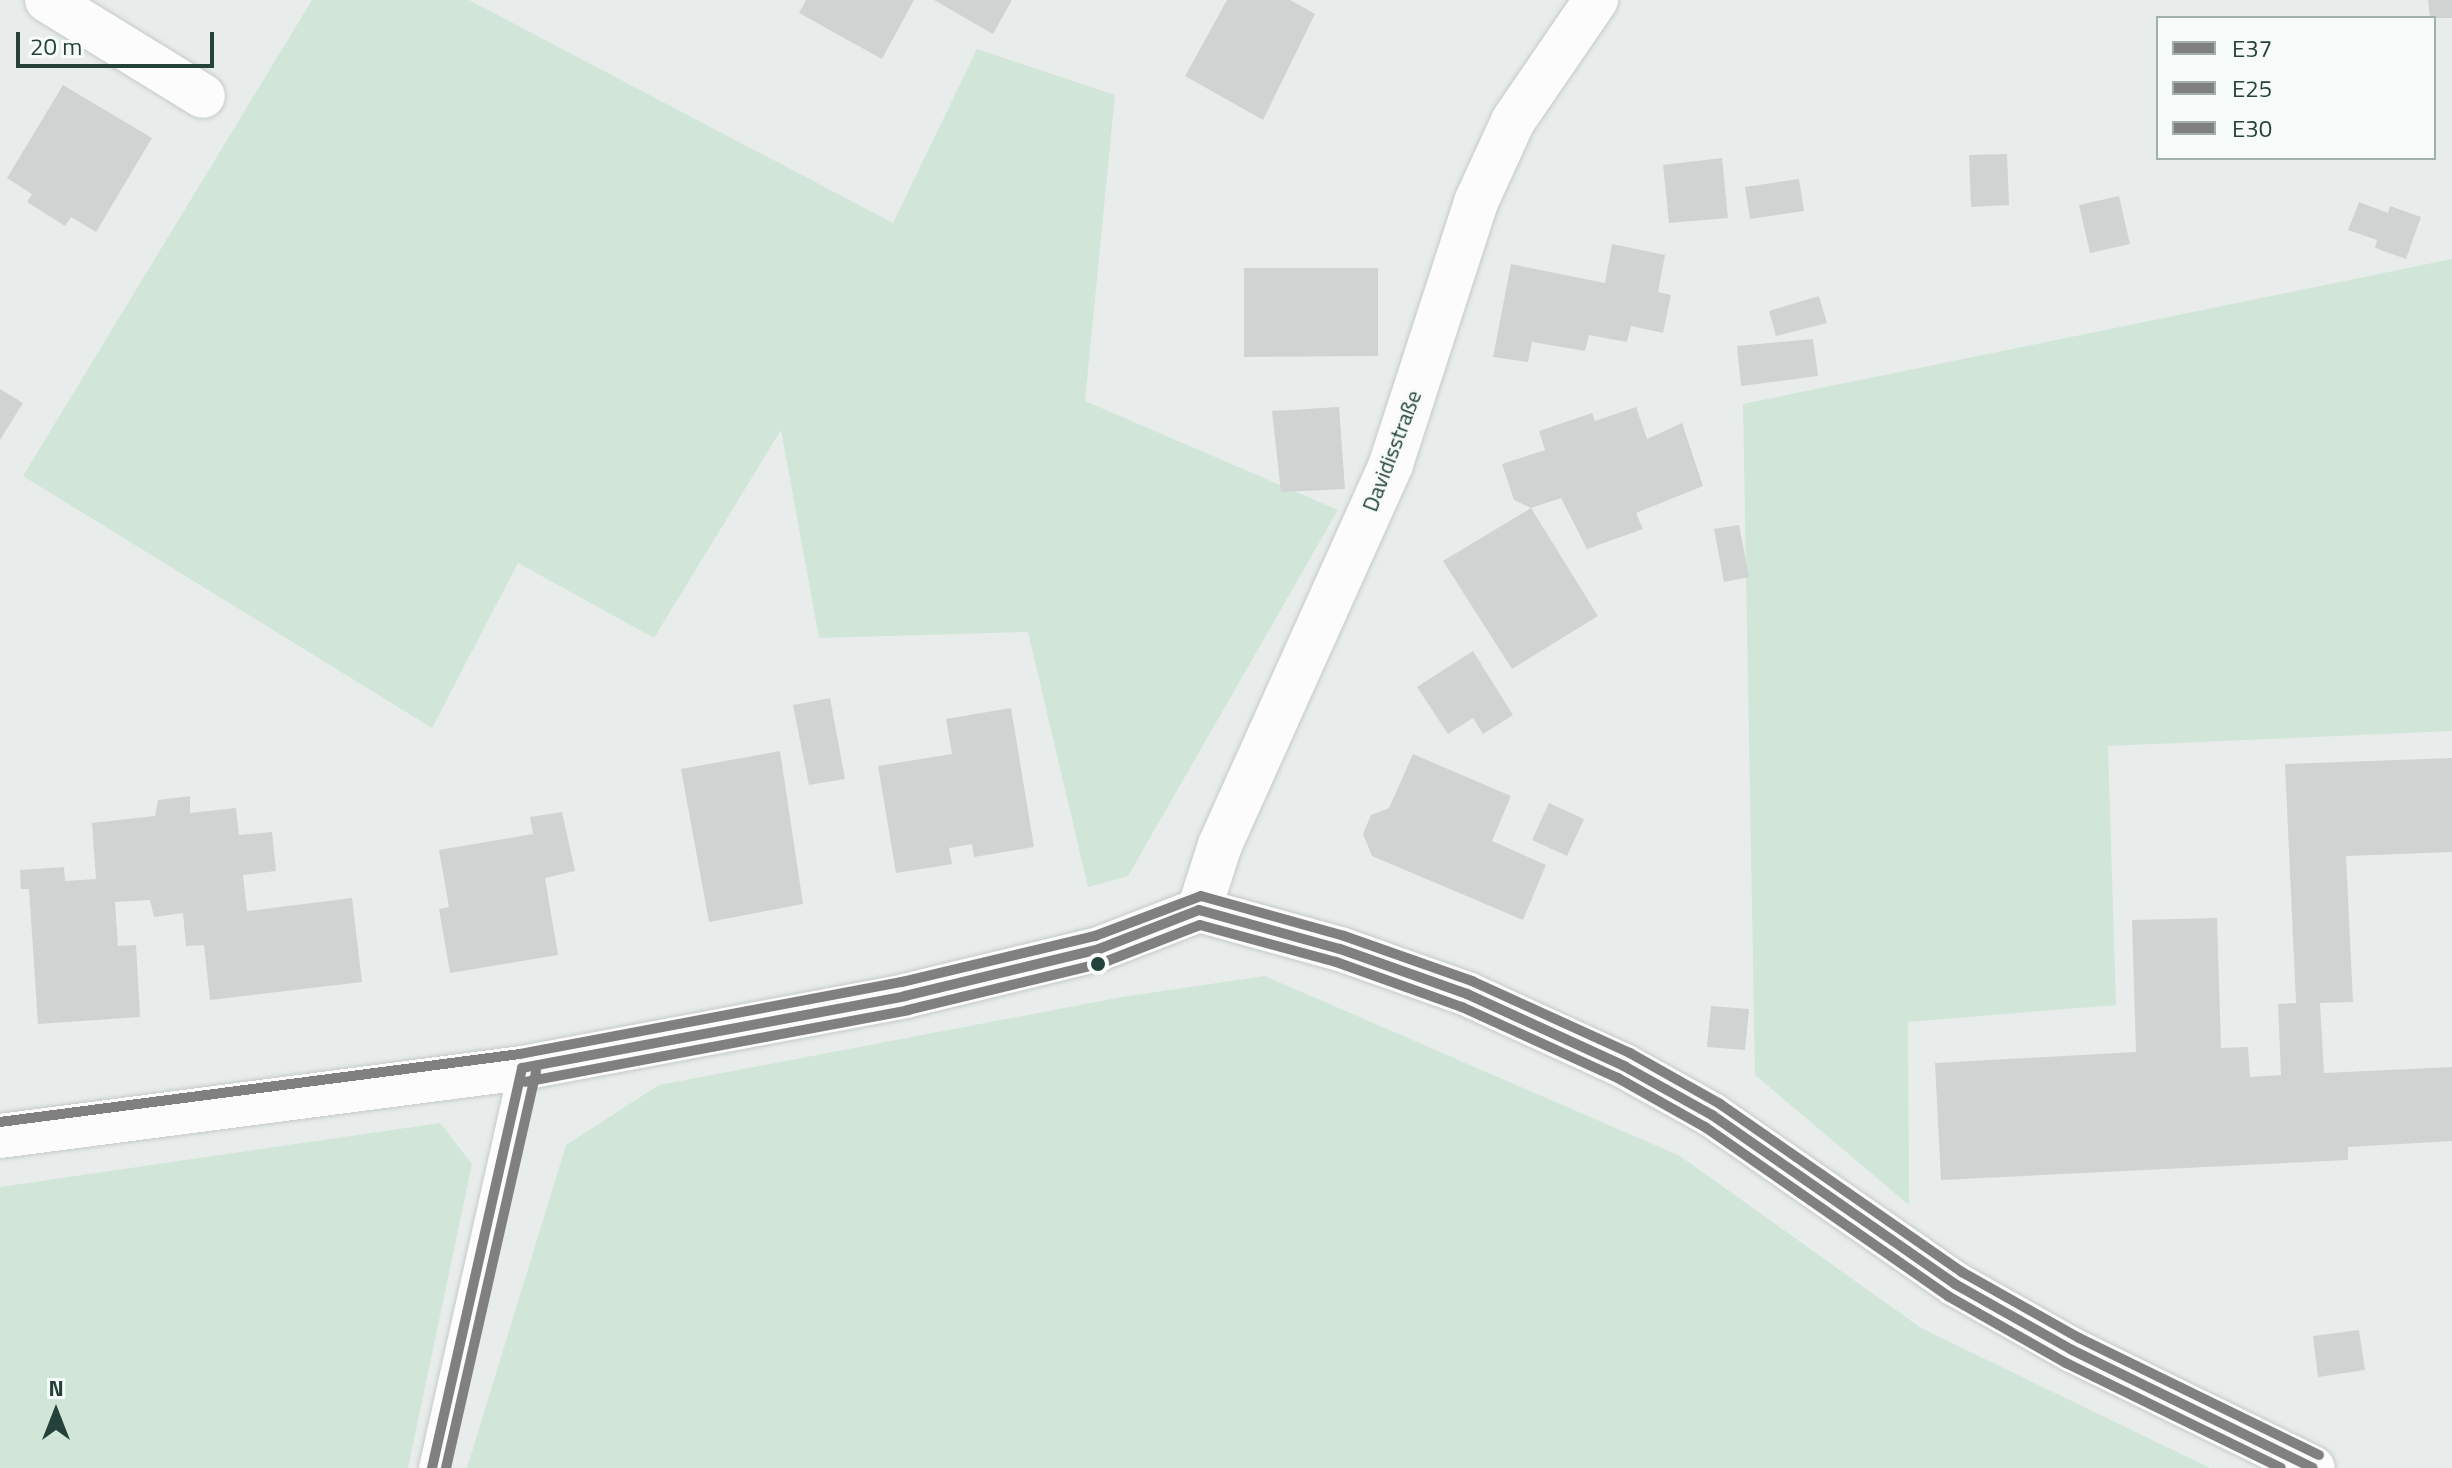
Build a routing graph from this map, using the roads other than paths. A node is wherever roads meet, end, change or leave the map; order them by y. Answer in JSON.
{"nodes":[{"id":1,"x":47,"y":0,"type":"edge"},
{"id":2,"x":1596,"y":0,"type":"edge"},
{"id":3,"x":203,"y":96,"type":"dead end"},
{"id":4,"x":1199,"y":910,"type":"junction"},
{"id":5,"x":522,"y":1068,"type":"junction"},
{"id":6,"x":0,"y":1136,"type":"edge"},
{"id":7,"x":432,"y":1468,"type":"edge"},
{"id":8,"x":2313,"y":1468,"type":"edge"}],
"edges":[{"from":1,"to":3,"type":"street"},
{"from":2,"to":4,"type":"street","name":"Davidisstraße"},
{"from":4,"to":5,"type":"street"},
{"from":4,"to":8,"type":"street"},
{"from":5,"to":6,"type":"street"},
{"from":5,"to":7,"type":"lane"}]}
